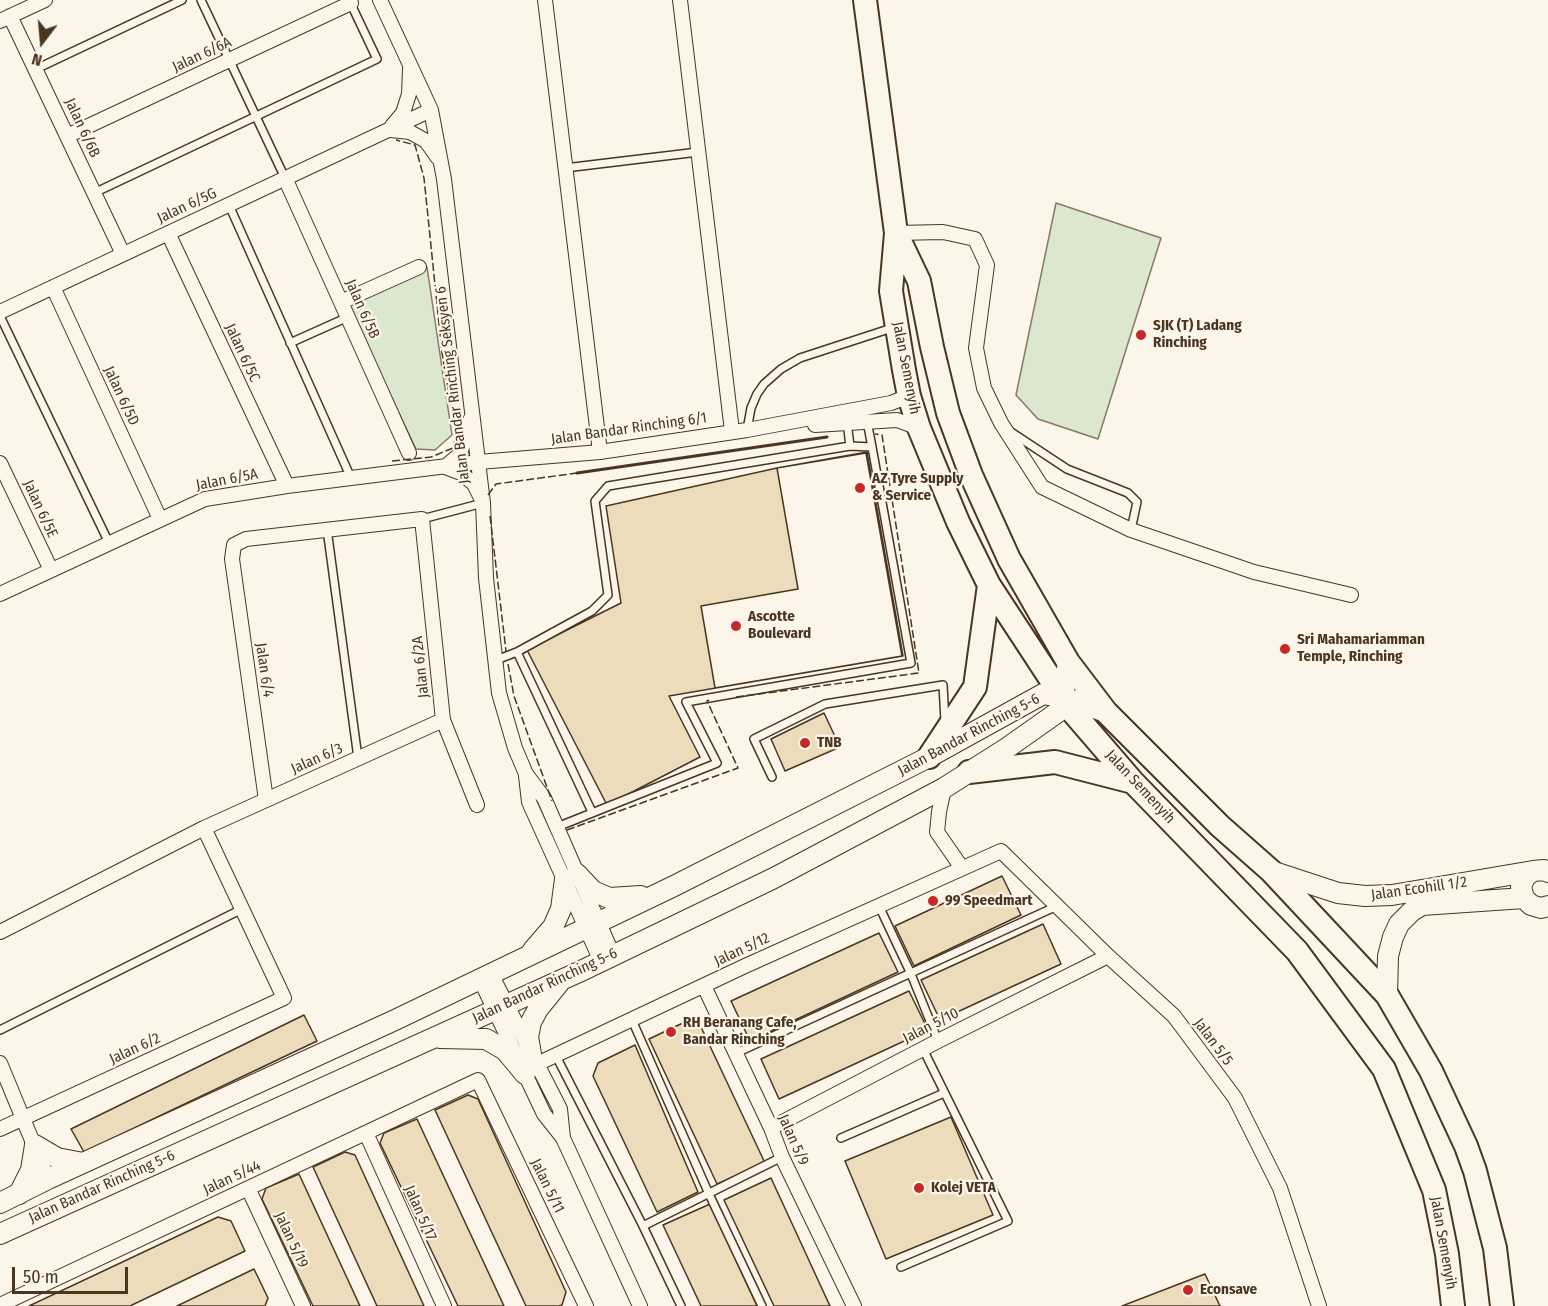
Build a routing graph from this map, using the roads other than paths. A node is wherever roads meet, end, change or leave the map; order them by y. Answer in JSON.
{"nodes":[{"id":1,"x":45,"y":0,"type":"edge"},
{"id":2,"x":182,"y":0,"type":"edge"},
{"id":3,"x":201,"y":0,"type":"edge"},
{"id":4,"x":380,"y":0,"type":"edge"},
{"id":5,"x":545,"y":0,"type":"edge"},
{"id":6,"x":680,"y":0,"type":"edge"},
{"id":7,"x":866,"y":0,"type":"edge"},
{"id":8,"x":350,"y":2,"type":"edge"},
{"id":9,"x":5,"y":18,"type":"edge"},
{"id":10,"x":229,"y":60,"type":"junction"},
{"id":11,"x":410,"y":66,"type":"junction"},
{"id":12,"x":36,"y":69,"type":"junction"},
{"id":13,"x":431,"y":110,"type":"junction"},
{"id":14,"x":256,"y":117,"type":"junction"},
{"id":15,"x":389,"y":130,"type":"junction"},
{"id":16,"x":67,"y":136,"type":"junction"},
{"id":17,"x":698,"y":152,"type":"junction"},
{"id":18,"x":441,"y":162,"type":"junction"},
{"id":19,"x":565,"y":168,"type":"junction"},
{"id":20,"x":285,"y":178,"type":"junction"},
{"id":21,"x":94,"y":193,"type":"junction"},
{"id":22,"x":229,"y":205,"type":"junction"},
{"id":23,"x":168,"y":233,"type":"junction"},
{"id":24,"x":896,"y":233,"type":"junction"},
{"id":25,"x":123,"y":254,"type":"junction"},
{"id":26,"x":419,"y":267,"type":"dead end"},
{"id":27,"x":53,"y":287,"type":"junction"},
{"id":28,"x":341,"y":302,"type":"junction"},
{"id":29,"x":1,"y":310,"type":"edge"},
{"id":30,"x":348,"y":317,"type":"junction"},
{"id":31,"x":897,"y":326,"type":"junction"},
{"id":32,"x":290,"y":343,"type":"junction"},
{"id":33,"x":909,"y":396,"type":"junction"},
{"id":34,"x":472,"y":408,"type":"junction"},
{"id":35,"x":867,"y":421,"type":"junction"},
{"id":36,"x":847,"y":422,"type":"junction"},
{"id":37,"x":783,"y":423,"type":"junction"},
{"id":38,"x":919,"y":428,"type":"junction"},
{"id":39,"x":1005,"y":428,"type":"junction"},
{"id":40,"x":747,"y":430,"type":"junction"},
{"id":41,"x":732,"y":431,"type":"junction"},
{"id":42,"x":850,"y":446,"type":"junction"},
{"id":43,"x":872,"y":447,"type":"junction"},
{"id":44,"x":600,"y":452,"type":"junction"},
{"id":45,"x":409,"y":453,"type":"dead end"},
{"id":46,"x":479,"y":462,"type":"junction"},
{"id":47,"x":0,"y":463,"type":"edge"},
{"id":48,"x":445,"y":466,"type":"junction"},
{"id":49,"x":351,"y":478,"type":"junction"},
{"id":50,"x":287,"y":486,"type":"junction"},
{"id":51,"x":483,"y":503,"type":"junction"},
{"id":52,"x":160,"y":519,"type":"junction"},
{"id":53,"x":422,"y":519,"type":"junction"},
{"id":54,"x":326,"y":528,"type":"junction"},
{"id":55,"x":1131,"y":530,"type":"junction"},
{"id":56,"x":109,"y":543,"type":"junction"},
{"id":57,"x":51,"y":570,"type":"junction"},
{"id":58,"x":989,"y":585,"type":"junction"},
{"id":59,"x":0,"y":594,"type":"edge"},
{"id":60,"x":1351,"y":595,"type":"dead end"},
{"id":61,"x":517,"y":651,"type":"junction"},
{"id":62,"x":496,"y":660,"type":"junction"},
{"id":63,"x":1068,"y":662,"type":"junction"},
{"id":64,"x":1063,"y":697,"type":"junction"},
{"id":65,"x":1106,"y":712,"type":"junction"},
{"id":66,"x":443,"y":720,"type":"junction"},
{"id":67,"x":946,"y":733,"type":"junction"},
{"id":68,"x":929,"y":757,"type":"junction"},
{"id":69,"x":358,"y":759,"type":"junction"},
{"id":70,"x":969,"y":772,"type":"junction"},
{"id":71,"x":526,"y":774,"type":"junction"},
{"id":72,"x":772,"y":777,"type":"dead end"},
{"id":73,"x":1133,"y":782,"type":"junction"},
{"id":74,"x":944,"y":788,"type":"junction"},
{"id":75,"x":266,"y":800,"type":"junction"},
{"id":76,"x":477,"y":805,"type":"dead end"},
{"id":77,"x":592,"y":812,"type":"junction"},
{"id":78,"x":557,"y":827,"type":"junction"},
{"id":79,"x":204,"y":828,"type":"junction"},
{"id":80,"x":1001,"y":851,"type":"joint"},
{"id":81,"x":962,"y":868,"type":"junction"},
{"id":82,"x":1271,"y":871,"type":"junction"},
{"id":83,"x":1543,"y":871,"type":"edge"},
{"id":84,"x":571,"y":877,"type":"junction"},
{"id":85,"x":657,"y":895,"type":"junction"},
{"id":86,"x":1524,"y":898,"type":"junction"},
{"id":87,"x":1058,"y":905,"type":"junction"},
{"id":88,"x":879,"y":906,"type":"junction"},
{"id":89,"x":1548,"y":906,"type":"edge"},
{"id":90,"x":242,"y":909,"type":"junction"},
{"id":91,"x":592,"y":925,"type":"junction"},
{"id":92,"x":0,"y":932,"type":"edge"},
{"id":93,"x":528,"y":956,"type":"junction"},
{"id":94,"x":1108,"y":956,"type":"junction"},
{"id":95,"x":607,"y":958,"type":"junction"},
{"id":96,"x":911,"y":974,"type":"junction"},
{"id":97,"x":485,"y":976,"type":"junction"},
{"id":98,"x":562,"y":979,"type":"junction"},
{"id":99,"x":704,"y":986,"type":"junction"},
{"id":100,"x":1387,"y":995,"type":"junction"},
{"id":101,"x":500,"y":1007,"type":"junction"},
{"id":102,"x":632,"y":1020,"type":"junction"},
{"id":103,"x":0,"y":1030,"type":"edge"},
{"id":104,"x":427,"y":1040,"type":"junction"},
{"id":105,"x":939,"y":1041,"type":"junction"},
{"id":106,"x":923,"y":1049,"type":"junction"},
{"id":107,"x":555,"y":1054,"type":"junction"},
{"id":108,"x":735,"y":1054,"type":"junction"},
{"id":109,"x":0,"y":1063,"type":"edge"},
{"id":110,"x":531,"y":1064,"type":"junction"},
{"id":111,"x":478,"y":1080,"type":"joint"},
{"id":112,"x":944,"y":1093,"type":"junction"},
{"id":113,"x":23,"y":1118,"type":"junction"},
{"id":114,"x":771,"y":1128,"type":"junction"},
{"id":115,"x":0,"y":1129,"type":"edge"},
{"id":116,"x":366,"y":1133,"type":"junction"},
{"id":117,"x":841,"y":1138,"type":"dead end"},
{"id":118,"x":35,"y":1145,"type":"junction"},
{"id":119,"x":782,"y":1157,"type":"junction"},
{"id":120,"x":83,"y":1163,"type":"junction"},
{"id":121,"x":48,"y":1179,"type":"junction"},
{"id":122,"x":248,"y":1188,"type":"junction"},
{"id":123,"x":95,"y":1190,"type":"junction"},
{"id":124,"x":19,"y":1194,"type":"junction"},
{"id":125,"x":709,"y":1194,"type":"junction"},
{"id":126,"x":0,"y":1203,"type":"edge"},
{"id":127,"x":26,"y":1221,"type":"junction"},
{"id":128,"x":643,"y":1226,"type":"junction"},
{"id":129,"x":0,"y":1234,"type":"edge"},
{"id":130,"x":901,"y":1267,"type":"dead end"},
{"id":131,"x":0,"y":1305,"type":"edge"},
{"id":132,"x":303,"y":1306,"type":"edge"},
{"id":133,"x":444,"y":1306,"type":"edge"},
{"id":134,"x":586,"y":1306,"type":"edge"},
{"id":135,"x":640,"y":1306,"type":"edge"},
{"id":136,"x":681,"y":1306,"type":"edge"},
{"id":137,"x":762,"y":1306,"type":"edge"},
{"id":138,"x":854,"y":1306,"type":"edge"},
{"id":139,"x":1319,"y":1306,"type":"edge"},
{"id":140,"x":1454,"y":1306,"type":"edge"},
{"id":141,"x":1502,"y":1306,"type":"edge"}],
"edges":[{"from":1,"to":9,"type":"street"},
{"from":2,"to":12,"type":"lane"},
{"from":3,"to":10,"type":"lane"},
{"from":4,"to":11,"type":"street","name":"Jalan Bandar Rinching Seksyen 6"},
{"from":5,"to":19,"type":"street"},
{"from":6,"to":17,"type":"street"},
{"from":7,"to":24,"type":"main road","name":"Jalan Semenyih"},
{"from":8,"to":10,"type":"street","name":"Jalan 6/6A"},
{"from":8,"to":14,"type":"lane"},
{"from":9,"to":12,"type":"street","name":"Jalan 6/6B"},
{"from":10,"to":14,"type":"lane"},
{"from":10,"to":16,"type":"street","name":"Jalan 6/6A"},
{"from":11,"to":13,"type":"street","name":"Jalan Bandar Rinching Seksyen 6"},
{"from":11,"to":15,"type":"street"},
{"from":12,"to":16,"type":"street","name":"Jalan 6/6B"},
{"from":13,"to":15,"type":"street","name":"Jalan 6/5G"},
{"from":13,"to":18,"type":"street","name":"Jalan Bandar Rinching Seksyen 6"},
{"from":14,"to":20,"type":"lane"},
{"from":14,"to":21,"type":"lane"},
{"from":15,"to":18,"type":"street"},
{"from":15,"to":20,"type":"street","name":"Jalan 6/5G"},
{"from":16,"to":21,"type":"street","name":"Jalan 6/6B"},
{"from":17,"to":19,"type":"lane"},
{"from":17,"to":41,"type":"street"},
{"from":18,"to":34,"type":"street","name":"Jalan Bandar Rinching Seksyen 6"},
{"from":19,"to":44,"type":"street"},
{"from":20,"to":22,"type":"street","name":"Jalan 6/5G"},
{"from":20,"to":28,"type":"street","name":"Jalan 6/5B"},
{"from":21,"to":25,"type":"street","name":"Jalan 6/6B"},
{"from":22,"to":23,"type":"street","name":"Jalan 6/5G"},
{"from":22,"to":32,"type":"lane"},
{"from":23,"to":25,"type":"street","name":"Jalan 6/5G"},
{"from":23,"to":50,"type":"street","name":"Jalan 6/5C"},
{"from":24,"to":31,"type":"main road","name":"Jalan Semenyih"},
{"from":24,"to":39,"type":"street"},
{"from":24,"to":63,"type":"main road","name":"Jalan Semenyih"},
{"from":25,"to":27,"type":"street","name":"Jalan 6/5G"},
{"from":26,"to":28,"type":"street"},
{"from":27,"to":29,"type":"street","name":"Jalan 6/5G"},
{"from":27,"to":52,"type":"street","name":"Jalan 6/5D"},
{"from":28,"to":30,"type":"street","name":"Jalan 6/5B"},
{"from":29,"to":56,"type":"lane"},
{"from":30,"to":32,"type":"lane"},
{"from":30,"to":45,"type":"street","name":"Jalan 6/5B"},
{"from":31,"to":33,"type":"main road","name":"Jalan Semenyih"},
{"from":31,"to":40,"type":"lane"},
{"from":32,"to":49,"type":"lane"},
{"from":33,"to":37,"type":"street","name":"Jalan Bandar Rinching 6/1"},
{"from":33,"to":38,"type":"main road","name":"Jalan Semenyih"},
{"from":34,"to":46,"type":"street","name":"Jalan Bandar Rinching Seksyen 6"},
{"from":34,"to":48,"type":"street"},
{"from":35,"to":36,"type":"street","name":"Jalan Bandar Rinching 6/1"},
{"from":35,"to":38,"type":"street","name":"Jalan Bandar Rinching 6/1"},
{"from":35,"to":43,"type":"lane"},
{"from":36,"to":37,"type":"street","name":"Jalan Bandar Rinching 6/1"},
{"from":36,"to":42,"type":"lane"},
{"from":37,"to":40,"type":"street","name":"Jalan Bandar Rinching 6/1"},
{"from":38,"to":58,"type":"main road","name":"Jalan Semenyih"},
{"from":39,"to":55,"type":"street"},
{"from":39,"to":55,"type":"lane"},
{"from":40,"to":41,"type":"street","name":"Jalan Bandar Rinching 6/1"},
{"from":41,"to":44,"type":"street","name":"Jalan Bandar Rinching 6/1"},
{"from":42,"to":43,"type":"lane"},
{"from":42,"to":61,"type":"lane"},
{"from":43,"to":77,"type":"lane"},
{"from":44,"to":46,"type":"street","name":"Jalan Bandar Rinching 6/1"},
{"from":46,"to":48,"type":"street","name":"Jalan 6/5A"},
{"from":46,"to":51,"type":"street","name":"Jalan Bandar Rinching Seksyen 6"},
{"from":47,"to":57,"type":"street","name":"Jalan 6/5E"},
{"from":48,"to":49,"type":"street","name":"Jalan 6/5A"},
{"from":48,"to":51,"type":"street"},
{"from":49,"to":50,"type":"street","name":"Jalan 6/5A"},
{"from":50,"to":52,"type":"street","name":"Jalan 6/5A"},
{"from":51,"to":53,"type":"lane"},
{"from":51,"to":62,"type":"street","name":"Jalan Bandar Rinching Seksyen 6"},
{"from":52,"to":56,"type":"street","name":"Jalan 6/5A"},
{"from":53,"to":54,"type":"street"},
{"from":53,"to":66,"type":"street","name":"Jalan 6/2A"},
{"from":54,"to":69,"type":"lane"},
{"from":54,"to":75,"type":"street","name":"Jalan 6/4"},
{"from":55,"to":60,"type":"street"},
{"from":56,"to":57,"type":"street","name":"Jalan 6/5A"},
{"from":57,"to":59,"type":"street","name":"Jalan 6/5A"},
{"from":58,"to":64,"type":"main road","name":"Jalan Semenyih"},
{"from":58,"to":67,"type":"main road"},
{"from":61,"to":62,"type":"lane"},
{"from":61,"to":77,"type":"lane"},
{"from":62,"to":71,"type":"street","name":"Jalan Bandar Rinching Seksyen 6"},
{"from":63,"to":64,"type":"street","name":"Jalan Bandar Rinching 5-6"},
{"from":63,"to":65,"type":"main road","name":"Jalan Semenyih"},
{"from":64,"to":65,"type":"street","name":"Jalan Bandar Rinching 5-6"},
{"from":64,"to":68,"type":"street","name":"Jalan Bandar Rinching 5-6"},
{"from":64,"to":70,"type":"street","name":"Jalan Bandar Rinching 5-6"},
{"from":64,"to":73,"type":"main road","name":"Jalan Semenyih"},
{"from":65,"to":82,"type":"main road","name":"Jalan Semenyih"},
{"from":66,"to":69,"type":"street","name":"Jalan 6/3"},
{"from":66,"to":76,"type":"street","name":"Jalan 6/2A"},
{"from":67,"to":68,"type":"main road"},
{"from":67,"to":72,"type":"lane"},
{"from":68,"to":85,"type":"street","name":"Jalan Bandar Rinching 5-6"},
{"from":69,"to":75,"type":"street","name":"Jalan 6/3"},
{"from":70,"to":73,"type":"main road"},
{"from":70,"to":74,"type":"street","name":"Jalan Bandar Rinching 5-6"},
{"from":71,"to":78,"type":"street","name":"Jalan Bandar Rinching Seksyen 6"},
{"from":71,"to":84,"type":"street","name":"Jalan Bandar Rinching Seksyen 6"},
{"from":73,"to":140,"type":"main road","name":"Jalan Semenyih"},
{"from":74,"to":81,"type":"street"},
{"from":74,"to":95,"type":"street","name":"Jalan Bandar Rinching 5-6"},
{"from":75,"to":79,"type":"street","name":"Jalan 6/3"},
{"from":77,"to":78,"type":"lane"},
{"from":78,"to":84,"type":"street","name":"Jalan Bandar Rinching Seksyen 6"},
{"from":79,"to":90,"type":"street"},
{"from":79,"to":92,"type":"street","name":"Jalan 6/3"},
{"from":80,"to":81,"type":"street","name":"Jalan 5/12"},
{"from":80,"to":87,"type":"street","name":"Jalan 5/5"},
{"from":81,"to":88,"type":"street","name":"Jalan 5/12"},
{"from":82,"to":83,"type":"street","name":"Jalan Ecohill 1/2"},
{"from":82,"to":100,"type":"main road","name":"Jalan Semenyih"},
{"from":83,"to":86,"type":"street","name":"Jalan Ecohill 1/2"},
{"from":84,"to":85,"type":"street"},
{"from":84,"to":91,"type":"street","name":"Jalan Bandar Rinching Seksyen 6"},
{"from":84,"to":93,"type":"street"},
{"from":85,"to":91,"type":"street","name":"Jalan Bandar Rinching 5-6"},
{"from":86,"to":89,"type":"street","name":"Jalan Ecohill 1/2"},
{"from":86,"to":100,"type":"street","name":"Jalan Ecohill 1/2"},
{"from":87,"to":94,"type":"street","name":"Jalan 5/5"},
{"from":87,"to":96,"type":"lane"},
{"from":88,"to":96,"type":"lane"},
{"from":88,"to":99,"type":"street","name":"Jalan 5/12"},
{"from":90,"to":103,"type":"lane"},
{"from":90,"to":113,"type":"street","name":"Jalan 6/2"},
{"from":91,"to":93,"type":"street","name":"Jalan Bandar Rinching 5-6"},
{"from":91,"to":95,"type":"street","name":"Jalan Bandar Rinching Seksyen 6"},
{"from":93,"to":97,"type":"street","name":"Jalan Bandar Rinching 5-6"},
{"from":94,"to":105,"type":"street","name":"Jalan 5/10"},
{"from":94,"to":139,"type":"street","name":"Jalan 5/5"},
{"from":95,"to":98,"type":"street","name":"Jalan Bandar Rinching 5-6"},
{"from":96,"to":105,"type":"lane"},
{"from":96,"to":108,"type":"lane"},
{"from":97,"to":101,"type":"street"},
{"from":97,"to":120,"type":"street","name":"Jalan Bandar Rinching 5-6"},
{"from":98,"to":101,"type":"street","name":"Jalan Bandar Rinching 5-6"},
{"from":98,"to":110,"type":"street"},
{"from":99,"to":102,"type":"street","name":"Jalan 5/12"},
{"from":99,"to":108,"type":"street","name":"Jalan 5/9"},
{"from":100,"to":141,"type":"main road"},
{"from":101,"to":104,"type":"street","name":"Jalan Bandar Rinching 5-6"},
{"from":101,"to":110,"type":"street"},
{"from":101,"to":110,"type":"street"},
{"from":102,"to":107,"type":"street","name":"Jalan 5/12"},
{"from":102,"to":125,"type":"lane"},
{"from":104,"to":110,"type":"street"},
{"from":104,"to":123,"type":"street","name":"Jalan Bandar Rinching 5-6"},
{"from":105,"to":106,"type":"street","name":"Jalan 5/10"},
{"from":106,"to":112,"type":"lane"},
{"from":106,"to":114,"type":"street","name":"Jalan 5/10"},
{"from":107,"to":110,"type":"street","name":"Jalan 5/12"},
{"from":107,"to":128,"type":"lane"},
{"from":108,"to":114,"type":"street","name":"Jalan 5/9"},
{"from":109,"to":113,"type":"street"},
{"from":110,"to":135,"type":"street"},
{"from":111,"to":116,"type":"street","name":"Jalan 5/44"},
{"from":111,"to":134,"type":"street","name":"Jalan 5/11"},
{"from":112,"to":117,"type":"lane"},
{"from":112,"to":130,"type":"lane"},
{"from":113,"to":115,"type":"street","name":"Jalan 6/2"},
{"from":113,"to":118,"type":"street"},
{"from":114,"to":119,"type":"street","name":"Jalan 5/9"},
{"from":116,"to":122,"type":"street","name":"Jalan 5/44"},
{"from":116,"to":133,"type":"street","name":"Jalan 5/17"},
{"from":118,"to":120,"type":"street"},
{"from":118,"to":121,"type":"street"},
{"from":118,"to":124,"type":"street"},
{"from":119,"to":125,"type":"lane"},
{"from":119,"to":138,"type":"street","name":"Jalan 5/9"},
{"from":120,"to":121,"type":"street","name":"Jalan Bandar Rinching 5-6"},
{"from":121,"to":123,"type":"street"},
{"from":121,"to":124,"type":"street","name":"Jalan Bandar Rinching 5-6"},
{"from":121,"to":127,"type":"street"},
{"from":122,"to":131,"type":"street","name":"Jalan 5/44"},
{"from":122,"to":132,"type":"street","name":"Jalan 5/19"},
{"from":123,"to":127,"type":"street","name":"Jalan Bandar Rinching 5-6"},
{"from":124,"to":126,"type":"street","name":"Jalan Bandar Rinching 5-6"},
{"from":125,"to":128,"type":"lane"},
{"from":125,"to":137,"type":"lane"},
{"from":127,"to":129,"type":"street","name":"Jalan Bandar Rinching 5-6"},
{"from":128,"to":136,"type":"lane"}]}
